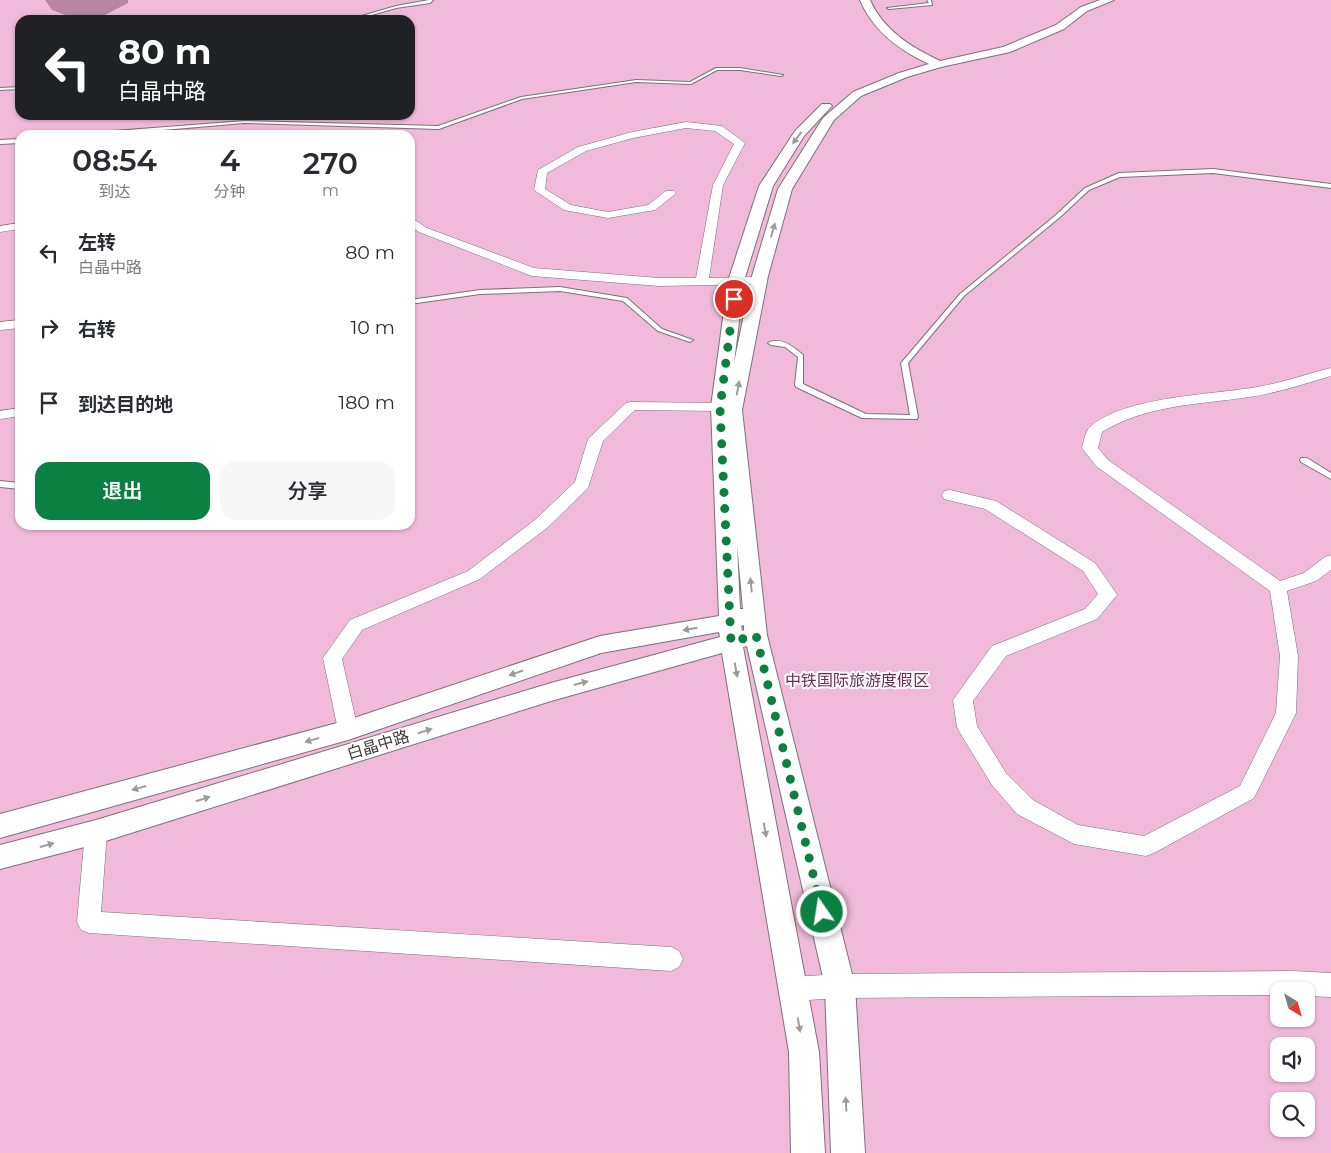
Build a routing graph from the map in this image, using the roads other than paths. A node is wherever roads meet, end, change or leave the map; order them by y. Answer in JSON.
{"nodes":[{"id":1,"x":431,"y":0,"type":"edge"},
{"id":2,"x":865,"y":0,"type":"edge"},
{"id":3,"x":929,"y":0,"type":"edge"},
{"id":4,"x":1086,"y":0,"type":"edge"},
{"id":5,"x":1109,"y":0,"type":"edge"},
{"id":6,"x":889,"y":8,"type":"dead end"},
{"id":7,"x":368,"y":15,"type":"edge"},
{"id":8,"x":935,"y":62,"type":"junction"},
{"id":9,"x":780,"y":75,"type":"dead end"},
{"id":10,"x":15,"y":88,"type":"edge"},
{"id":11,"x":0,"y":89,"type":"edge"},
{"id":12,"x":148,"y":130,"type":"edge"},
{"id":13,"x":15,"y":141,"type":"edge"},
{"id":14,"x":0,"y":142,"type":"edge"},
{"id":15,"x":1331,"y":186,"type":"edge"},
{"id":16,"x":670,"y":192,"type":"dead end"},
{"id":17,"x":415,"y":224,"type":"edge"},
{"id":18,"x":15,"y":227,"type":"edge"},
{"id":19,"x":0,"y":229,"type":"edge"},
{"id":20,"x":736,"y":280,"type":"junction"},
{"id":21,"x":702,"y":281,"type":"junction"},
{"id":22,"x":759,"y":281,"type":"junction"},
{"id":23,"x":415,"y":301,"type":"edge"},
{"id":24,"x":15,"y":324,"type":"edge"},
{"id":25,"x":0,"y":326,"type":"edge"},
{"id":26,"x":690,"y":340,"type":"dead end"},
{"id":27,"x":771,"y":343,"type":"dead end"},
{"id":28,"x":1331,"y":372,"type":"edge"},
{"id":29,"x":720,"y":408,"type":"junction"},
{"id":30,"x":15,"y":413,"type":"edge"},
{"id":31,"x":0,"y":415,"type":"edge"},
{"id":32,"x":1304,"y":460,"type":"dead end"},
{"id":33,"x":1331,"y":476,"type":"edge"},
{"id":34,"x":0,"y":484,"type":"edge"},
{"id":35,"x":15,"y":486,"type":"edge"},
{"id":36,"x":950,"y":495,"type":"dead end"},
{"id":37,"x":1331,"y":561,"type":"edge"},
{"id":38,"x":1278,"y":588,"type":"junction"},
{"id":39,"x":755,"y":623,"type":"junction"},
{"id":40,"x":731,"y":632,"type":"junction"},
{"id":41,"x":348,"y":730,"type":"junction"},
{"id":42,"x":0,"y":826,"type":"edge"},
{"id":43,"x":96,"y":832,"type":"junction"},
{"id":44,"x":0,"y":857,"type":"edge"},
{"id":45,"x":670,"y":960,"type":"dead end"},
{"id":46,"x":1331,"y":985,"type":"edge"},
{"id":47,"x":840,"y":986,"type":"junction"},
{"id":48,"x":792,"y":989,"type":"junction"},
{"id":49,"x":808,"y":1153,"type":"edge"},
{"id":50,"x":848,"y":1153,"type":"edge"}],
"edges":[{"from":1,"to":7,"type":"lane"},
{"from":2,"to":8,"type":"street"},
{"from":3,"to":6,"type":"lane"},
{"from":4,"to":8,"type":"street"},
{"from":5,"to":8,"type":"street"},
{"from":8,"to":20,"type":"street","one_way":true},
{"from":22,"to":8,"type":"street","one_way":true},
{"from":9,"to":12,"type":"lane"},
{"from":10,"to":11,"type":"lane"},
{"from":13,"to":14,"type":"lane"},
{"from":15,"to":27,"type":"lane"},
{"from":16,"to":21,"type":"street"},
{"from":17,"to":21,"type":"street"},
{"from":18,"to":19,"type":"street"},
{"from":20,"to":21,"type":"street"},
{"from":20,"to":22,"type":"street"},
{"from":20,"to":29,"type":"street"},
{"from":39,"to":22,"type":"street","one_way":true},
{"from":23,"to":26,"type":"lane"},
{"from":24,"to":25,"type":"street"},
{"from":28,"to":38,"type":"street"},
{"from":29,"to":40,"type":"street"},
{"from":29,"to":41,"type":"street"},
{"from":30,"to":31,"type":"street"},
{"from":32,"to":33,"type":"lane"},
{"from":34,"to":35,"type":"lane"},
{"from":36,"to":38,"type":"street"},
{"from":37,"to":38,"type":"street"},
{"from":39,"to":40,"type":"street","name":"白晶中路"},
{"from":39,"to":47,"type":"street"},
{"from":40,"to":41,"type":"street","name":"白晶中路","one_way":true},
{"from":43,"to":40,"type":"street","name":"白晶中路","one_way":true},
{"from":40,"to":48,"type":"street","one_way":true},
{"from":41,"to":42,"type":"street","name":"白晶中路","one_way":true},
{"from":44,"to":43,"type":"street","name":"白晶中路","one_way":true},
{"from":43,"to":45,"type":"street"},
{"from":46,"to":47,"type":"street"},
{"from":47,"to":48,"type":"street"},
{"from":50,"to":47,"type":"street","one_way":true},
{"from":48,"to":49,"type":"street","one_way":true}]}
